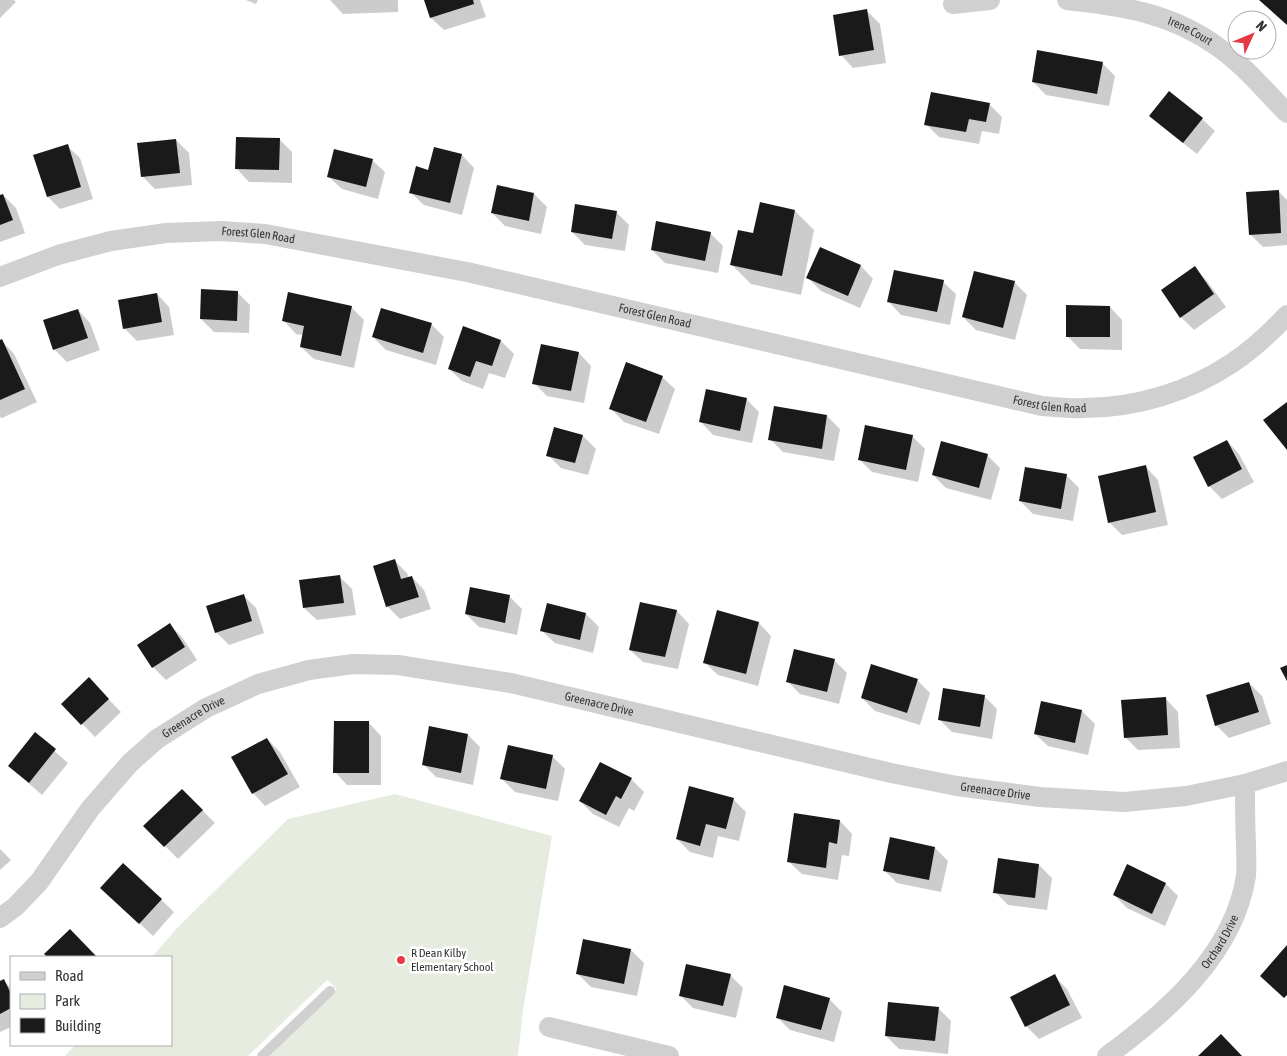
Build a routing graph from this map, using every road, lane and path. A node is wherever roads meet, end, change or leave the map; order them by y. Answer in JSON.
{"nodes":[{"id":1,"x":990,"y":0,"type":"edge"},
{"id":2,"x":1067,"y":0,"type":"edge"},
{"id":3,"x":953,"y":4,"type":"dead end"},
{"id":4,"x":1287,"y":113,"type":"edge"},
{"id":5,"x":0,"y":277,"type":"edge"},
{"id":6,"x":1287,"y":315,"type":"edge"},
{"id":7,"x":1287,"y":771,"type":"edge"},
{"id":8,"x":1245,"y":784,"type":"junction"},
{"id":9,"x":0,"y":918,"type":"edge"},
{"id":10,"x":330,"y":991,"type":"dead end"},
{"id":11,"x":549,"y":1027,"type":"dead end"},
{"id":12,"x":262,"y":1056,"type":"edge"},
{"id":13,"x":669,"y":1056,"type":"edge"},
{"id":14,"x":1107,"y":1056,"type":"edge"}],
"edges":[{"from":1,"to":3,"type":"street"},
{"from":2,"to":4,"type":"street","name":"Irene Court"},
{"from":5,"to":6,"type":"street","name":"Forest Glen Road"},
{"from":7,"to":8,"type":"street","name":"Greenacre Drive"},
{"from":8,"to":9,"type":"street","name":"Greenacre Drive"},
{"from":8,"to":14,"type":"street","name":"Orchard Drive"},
{"from":10,"to":12,"type":"lane"},
{"from":11,"to":13,"type":"street"}]}
